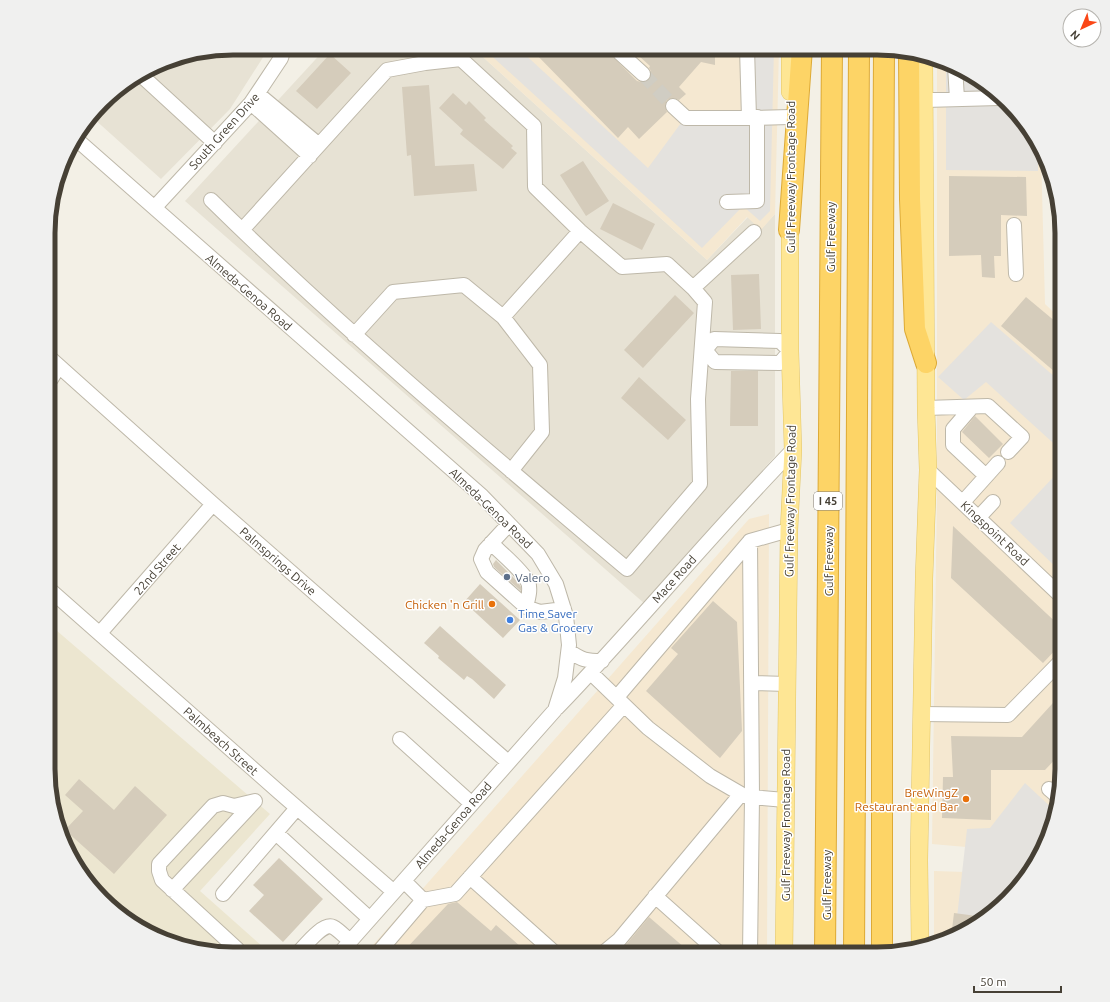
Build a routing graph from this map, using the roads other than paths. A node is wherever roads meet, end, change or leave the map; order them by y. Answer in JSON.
{"nodes":[{"id":1,"x":282,"y":55,"type":"edge"},
{"id":2,"x":623,"y":55,"type":"edge"},
{"id":3,"x":748,"y":55,"type":"edge"},
{"id":4,"x":790,"y":55,"type":"edge"},
{"id":5,"x":802,"y":55,"type":"edge"},
{"id":6,"x":832,"y":55,"type":"edge"},
{"id":7,"x":859,"y":55,"type":"edge"},
{"id":8,"x":884,"y":55,"type":"edge"},
{"id":9,"x":909,"y":58,"type":"edge"},
{"id":10,"x":924,"y":61,"type":"edge"},
{"id":11,"x":643,"y":74,"type":"tunnel mouth"},
{"id":12,"x":958,"y":74,"type":"edge"},
{"id":13,"x":145,"y":79,"type":"edge"},
{"id":14,"x":993,"y":98,"type":"edge"},
{"id":15,"x":254,"y":99,"type":"junction"},
{"id":16,"x":957,"y":99,"type":"junction"},
{"id":17,"x":925,"y":100,"type":"junction"},
{"id":18,"x":673,"y":106,"type":"tunnel mouth"},
{"id":19,"x":790,"y":117,"type":"junction"},
{"id":20,"x":753,"y":118,"type":"junction"},
{"id":21,"x":80,"y":142,"type":"edge"},
{"id":22,"x":214,"y":144,"type":"junction"},
{"id":23,"x":319,"y":145,"type":"junction"},
{"id":24,"x":310,"y":156,"type":"junction"},
{"id":25,"x":211,"y":200,"type":"dead end"},
{"id":26,"x":727,"y":202,"type":"dead end"},
{"id":27,"x":155,"y":207,"type":"junction"},
{"id":28,"x":1014,"y":225,"type":"dead end"},
{"id":29,"x":242,"y":230,"type":"junction"},
{"id":30,"x":789,"y":230,"type":"junction"},
{"id":31,"x":580,"y":231,"type":"junction"},
{"id":32,"x":754,"y":232,"type":"dead end"},
{"id":33,"x":1016,"y":274,"type":"dead end"},
{"id":34,"x":693,"y":288,"type":"junction"},
{"id":35,"x":503,"y":316,"type":"junction"},
{"id":36,"x":354,"y":335,"type":"junction"},
{"id":37,"x":703,"y":350,"type":"junction"},
{"id":38,"x":790,"y":351,"type":"junction"},
{"id":39,"x":55,"y":362,"type":"edge"},
{"id":40,"x":926,"y":363,"type":"junction"},
{"id":41,"x":972,"y":407,"type":"junction"},
{"id":42,"x":926,"y":408,"type":"junction"},
{"id":43,"x":793,"y":450,"type":"junction"},
{"id":44,"x":1008,"y":452,"type":"dead end"},
{"id":45,"x":998,"y":464,"type":"dead end"},
{"id":46,"x":928,"y":470,"type":"junction"},
{"id":47,"x":511,"y":471,"type":"junction"},
{"id":48,"x":986,"y":476,"type":"junction"},
{"id":49,"x":963,"y":502,"type":"junction"},
{"id":50,"x":993,"y":502,"type":"dead end"},
{"id":51,"x":213,"y":504,"type":"junction"},
{"id":52,"x":979,"y":518,"type":"junction"},
{"id":53,"x":509,"y":524,"type":"junction"},
{"id":54,"x":789,"y":530,"type":"junction"},
{"id":55,"x":750,"y":541,"type":"junction"},
{"id":56,"x":491,"y":544,"type":"junction"},
{"id":57,"x":1055,"y":589,"type":"edge"},
{"id":58,"x":55,"y":593,"type":"edge"},
{"id":59,"x":526,"y":606,"type":"junction"},
{"id":60,"x":564,"y":610,"type":"junction"},
{"id":61,"x":100,"y":633,"type":"junction"},
{"id":62,"x":568,"y":651,"type":"junction"},
{"id":63,"x":602,"y":661,"type":"junction"},
{"id":64,"x":1055,"y":667,"type":"edge"},
{"id":65,"x":591,"y":673,"type":"junction"},
{"id":66,"x":751,"y":683,"type":"junction"},
{"id":67,"x":787,"y":684,"type":"junction"},
{"id":68,"x":621,"y":701,"type":"junction"},
{"id":69,"x":555,"y":710,"type":"junction"},
{"id":70,"x":922,"y":714,"type":"junction"},
{"id":71,"x":400,"y":739,"type":"dead end"},
{"id":72,"x":508,"y":762,"type":"junction"},
{"id":73,"x":271,"y":785,"type":"junction"},
{"id":74,"x":746,"y":796,"type":"junction"},
{"id":75,"x":785,"y":800,"type":"junction"},
{"id":76,"x":255,"y":801,"type":"junction"},
{"id":77,"x":472,"y":804,"type":"junction"},
{"id":78,"x":297,"y":808,"type":"junction"},
{"id":79,"x":276,"y":833,"type":"junction"},
{"id":80,"x":470,"y":878,"type":"junction"},
{"id":81,"x":404,"y":881,"type":"junction"},
{"id":82,"x":172,"y":890,"type":"junction"},
{"id":83,"x":394,"y":892,"type":"junction"},
{"id":84,"x":223,"y":894,"type":"dead end"},
{"id":85,"x":655,"y":896,"type":"junction"},
{"id":86,"x":423,"y":900,"type":"junction"},
{"id":87,"x":370,"y":919,"type":"junction"},
{"id":88,"x":920,"y":942,"type":"edge"},
{"id":89,"x":234,"y":947,"type":"edge"},
{"id":90,"x":304,"y":947,"type":"edge"},
{"id":91,"x":343,"y":947,"type":"edge"},
{"id":92,"x":347,"y":947,"type":"edge"},
{"id":93,"x":382,"y":947,"type":"edge"},
{"id":94,"x":548,"y":947,"type":"edge"},
{"id":95,"x":610,"y":947,"type":"edge"},
{"id":96,"x":712,"y":947,"type":"edge"},
{"id":97,"x":750,"y":947,"type":"edge"},
{"id":98,"x":784,"y":947,"type":"edge"},
{"id":99,"x":825,"y":947,"type":"edge"},
{"id":100,"x":854,"y":947,"type":"edge"},
{"id":101,"x":882,"y":947,"type":"edge"}],
"edges":[{"from":1,"to":15,"type":"street","name":"South Green Drive"},
{"from":2,"to":11,"type":"street"},
{"from":3,"to":20,"type":"street"},
{"from":4,"to":19,"type":"main road","name":"Gulf Freeway Frontage Road"},
{"from":5,"to":30,"type":"highway"},
{"from":6,"to":99,"type":"highway","name":"Gulf Freeway","number":"I 45"},
{"from":7,"to":100,"type":"highway","number":"I 45"},
{"from":8,"to":101,"type":"highway"},
{"from":9,"to":40,"type":"highway"},
{"from":10,"to":17,"type":"main road"},
{"from":12,"to":16,"type":"street"},
{"from":13,"to":22,"type":"street"},
{"from":14,"to":16,"type":"street"},
{"from":15,"to":22,"type":"street","name":"South Green Drive"},
{"from":15,"to":23,"type":"street"},
{"from":15,"to":24,"type":"street"},
{"from":16,"to":17,"type":"street"},
{"from":17,"to":40,"type":"main road"},
{"from":18,"to":20,"type":"street"},
{"from":19,"to":20,"type":"street"},
{"from":19,"to":30,"type":"main road","name":"Gulf Freeway Frontage Road"},
{"from":20,"to":26,"type":"street"},
{"from":21,"to":27,"type":"street","name":"Almeda-Genoa Road"},
{"from":22,"to":27,"type":"street","name":"South Green Drive"},
{"from":23,"to":24,"type":"street"},
{"from":23,"to":31,"type":"street"},
{"from":24,"to":29,"type":"street"},
{"from":25,"to":29,"type":"street"},
{"from":27,"to":53,"type":"street","name":"Almeda-Genoa Road"},
{"from":28,"to":33,"type":"street"},
{"from":29,"to":36,"type":"street"},
{"from":30,"to":38,"type":"main road","name":"Gulf Freeway Frontage Road"},
{"from":31,"to":34,"type":"street"},
{"from":31,"to":35,"type":"street"},
{"from":32,"to":34,"type":"street"},
{"from":34,"to":37,"type":"street"},
{"from":35,"to":36,"type":"street"},
{"from":35,"to":47,"type":"street"},
{"from":36,"to":47,"type":"street"},
{"from":37,"to":38,"type":"street"},
{"from":37,"to":38,"type":"street"},
{"from":37,"to":47,"type":"street"},
{"from":38,"to":43,"type":"main road","name":"Gulf Freeway Frontage Road"},
{"from":39,"to":51,"type":"street","name":"Palmsprings Drive"},
{"from":40,"to":42,"type":"main road"},
{"from":41,"to":42,"type":"street"},
{"from":41,"to":44,"type":"street"},
{"from":41,"to":48,"type":"street"},
{"from":42,"to":46,"type":"main road"},
{"from":43,"to":54,"type":"main road","name":"Gulf Freeway Frontage Road"},
{"from":43,"to":63,"type":"street","name":"Mace Road"},
{"from":45,"to":48,"type":"street"},
{"from":46,"to":49,"type":"street","name":"Kingspoint Road"},
{"from":46,"to":70,"type":"main road"},
{"from":48,"to":49,"type":"street"},
{"from":49,"to":52,"type":"street","name":"Kingspoint Road"},
{"from":50,"to":52,"type":"street"},
{"from":51,"to":61,"type":"street","name":"22nd Street"},
{"from":51,"to":72,"type":"street","name":"Palmsprings Drive"},
{"from":52,"to":57,"type":"street","name":"Kingspoint Road"},
{"from":53,"to":56,"type":"street"},
{"from":53,"to":60,"type":"street","name":"Almeda-Genoa Road"},
{"from":54,"to":55,"type":"street"},
{"from":54,"to":67,"type":"main road","name":"Gulf Freeway Frontage Road"},
{"from":55,"to":66,"type":"street"},
{"from":55,"to":68,"type":"street"},
{"from":56,"to":59,"type":"street"},
{"from":56,"to":59,"type":"street"},
{"from":58,"to":61,"type":"street","name":"Palmbeach Street"},
{"from":59,"to":60,"type":"street"},
{"from":60,"to":62,"type":"street","name":"Almeda-Genoa Road"},
{"from":61,"to":73,"type":"street","name":"Palmbeach Street"},
{"from":62,"to":63,"type":"street"},
{"from":62,"to":69,"type":"street","name":"Almeda-Genoa Road"},
{"from":63,"to":65,"type":"street","name":"Mace Road"},
{"from":64,"to":70,"type":"street"},
{"from":65,"to":68,"type":"street"},
{"from":65,"to":69,"type":"street","name":"Mace Road"},
{"from":66,"to":67,"type":"street"},
{"from":66,"to":74,"type":"street"},
{"from":67,"to":75,"type":"main road","name":"Gulf Freeway Frontage Road"},
{"from":68,"to":74,"type":"street"},
{"from":68,"to":80,"type":"street"},
{"from":69,"to":72,"type":"street","name":"Almeda-Genoa Road"},
{"from":70,"to":88,"type":"main road"},
{"from":71,"to":77,"type":"street"},
{"from":72,"to":77,"type":"street","name":"Almeda-Genoa Road"},
{"from":73,"to":76,"type":"street"},
{"from":73,"to":78,"type":"street","name":"Palmbeach Street"},
{"from":74,"to":75,"type":"street"},
{"from":74,"to":85,"type":"street"},
{"from":74,"to":97,"type":"street"},
{"from":75,"to":98,"type":"main road","name":"Gulf Freeway Frontage Road"},
{"from":76,"to":82,"type":"street"},
{"from":76,"to":82,"type":"street"},
{"from":77,"to":81,"type":"street","name":"Almeda-Genoa Road"},
{"from":78,"to":79,"type":"street"},
{"from":78,"to":83,"type":"street","name":"Palmbeach Street"},
{"from":79,"to":84,"type":"street"},
{"from":79,"to":87,"type":"street"},
{"from":80,"to":86,"type":"street"},
{"from":80,"to":94,"type":"street"},
{"from":81,"to":83,"type":"street","name":"Almeda-Genoa Road"},
{"from":81,"to":86,"type":"street"},
{"from":82,"to":89,"type":"street"},
{"from":83,"to":87,"type":"street","name":"Almeda-Genoa Road"},
{"from":85,"to":95,"type":"street"},
{"from":85,"to":96,"type":"street"},
{"from":86,"to":93,"type":"street"},
{"from":87,"to":92,"type":"street","name":"Almeda-Genoa Road"},
{"from":90,"to":91,"type":"street"}]}
